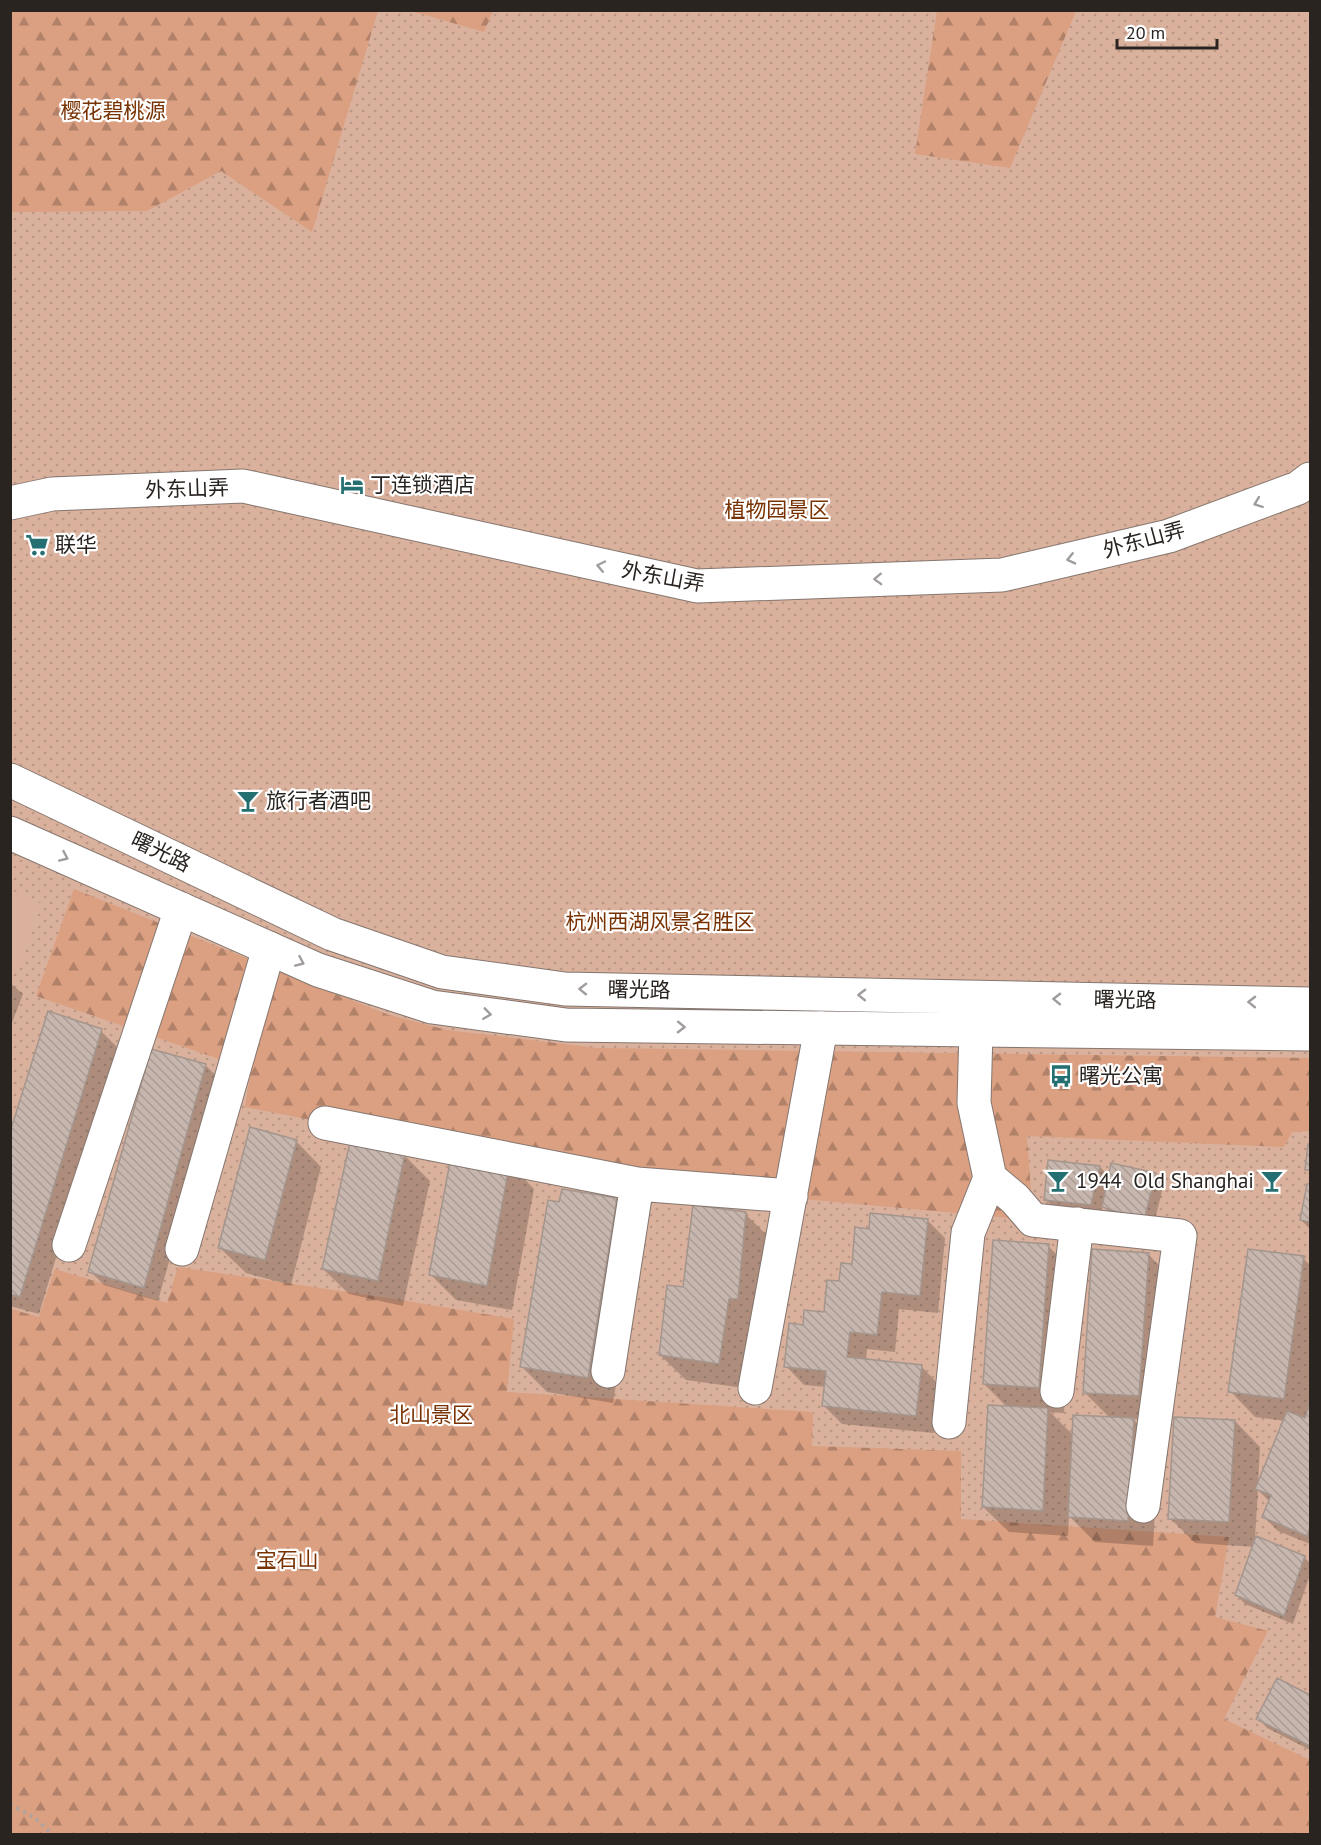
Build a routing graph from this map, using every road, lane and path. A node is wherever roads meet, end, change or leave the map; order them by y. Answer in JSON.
{"nodes":[{"id":1,"x":1311,"y":479,"type":"edge"},
{"id":2,"x":10,"y":503,"type":"edge"},
{"id":3,"x":10,"y":780,"type":"edge"},
{"id":4,"x":10,"y":833,"type":"edge"},
{"id":5,"x":181,"y":909,"type":"junction"},
{"id":6,"x":269,"y":948,"type":"junction"},
{"id":7,"x":1311,"y":1004,"type":"edge"},
{"id":8,"x":821,"y":1028,"type":"junction"},
{"id":9,"x":976,"y":1030,"type":"junction"},
{"id":10,"x":1311,"y":1034,"type":"edge"},
{"id":11,"x":325,"y":1123,"type":"dead end"},
{"id":12,"x":990,"y":1178,"type":"junction"},
{"id":13,"x":637,"y":1184,"type":"junction"},
{"id":14,"x":791,"y":1196,"type":"junction"},
{"id":15,"x":1077,"y":1224,"type":"junction"},
{"id":16,"x":69,"y":1245,"type":"dead end"},
{"id":17,"x":182,"y":1249,"type":"dead end"},
{"id":18,"x":608,"y":1371,"type":"dead end"},
{"id":19,"x":754,"y":1388,"type":"dead end"},
{"id":20,"x":1056,"y":1391,"type":"dead end"},
{"id":21,"x":949,"y":1422,"type":"dead end"},
{"id":22,"x":1143,"y":1506,"type":"dead end"},
{"id":23,"x":10,"y":1804,"type":"edge"},
{"id":24,"x":52,"y":1834,"type":"edge"}],
"edges":[{"from":1,"to":2,"type":"main road","name":"外东山弄","one_way":true},
{"from":7,"to":3,"type":"main road","name":"曙光路","one_way":true},
{"from":4,"to":5,"type":"main road","name":"曙光路","one_way":true},
{"from":5,"to":6,"type":"main road","name":"曙光路"},
{"from":5,"to":16,"type":"main road"},
{"from":6,"to":8,"type":"main road","name":"曙光路","one_way":true},
{"from":6,"to":17,"type":"main road"},
{"from":8,"to":9,"type":"main road","name":"曙光路"},
{"from":8,"to":14,"type":"main road"},
{"from":9,"to":10,"type":"main road","name":"曙光路"},
{"from":9,"to":12,"type":"main road"},
{"from":11,"to":13,"type":"main road"},
{"from":12,"to":15,"type":"main road"},
{"from":12,"to":21,"type":"main road"},
{"from":13,"to":14,"type":"main road"},
{"from":13,"to":18,"type":"main road"},
{"from":14,"to":19,"type":"main road"},
{"from":15,"to":20,"type":"main road"},
{"from":15,"to":22,"type":"main road"},
{"from":23,"to":24,"type":"path"}]}
